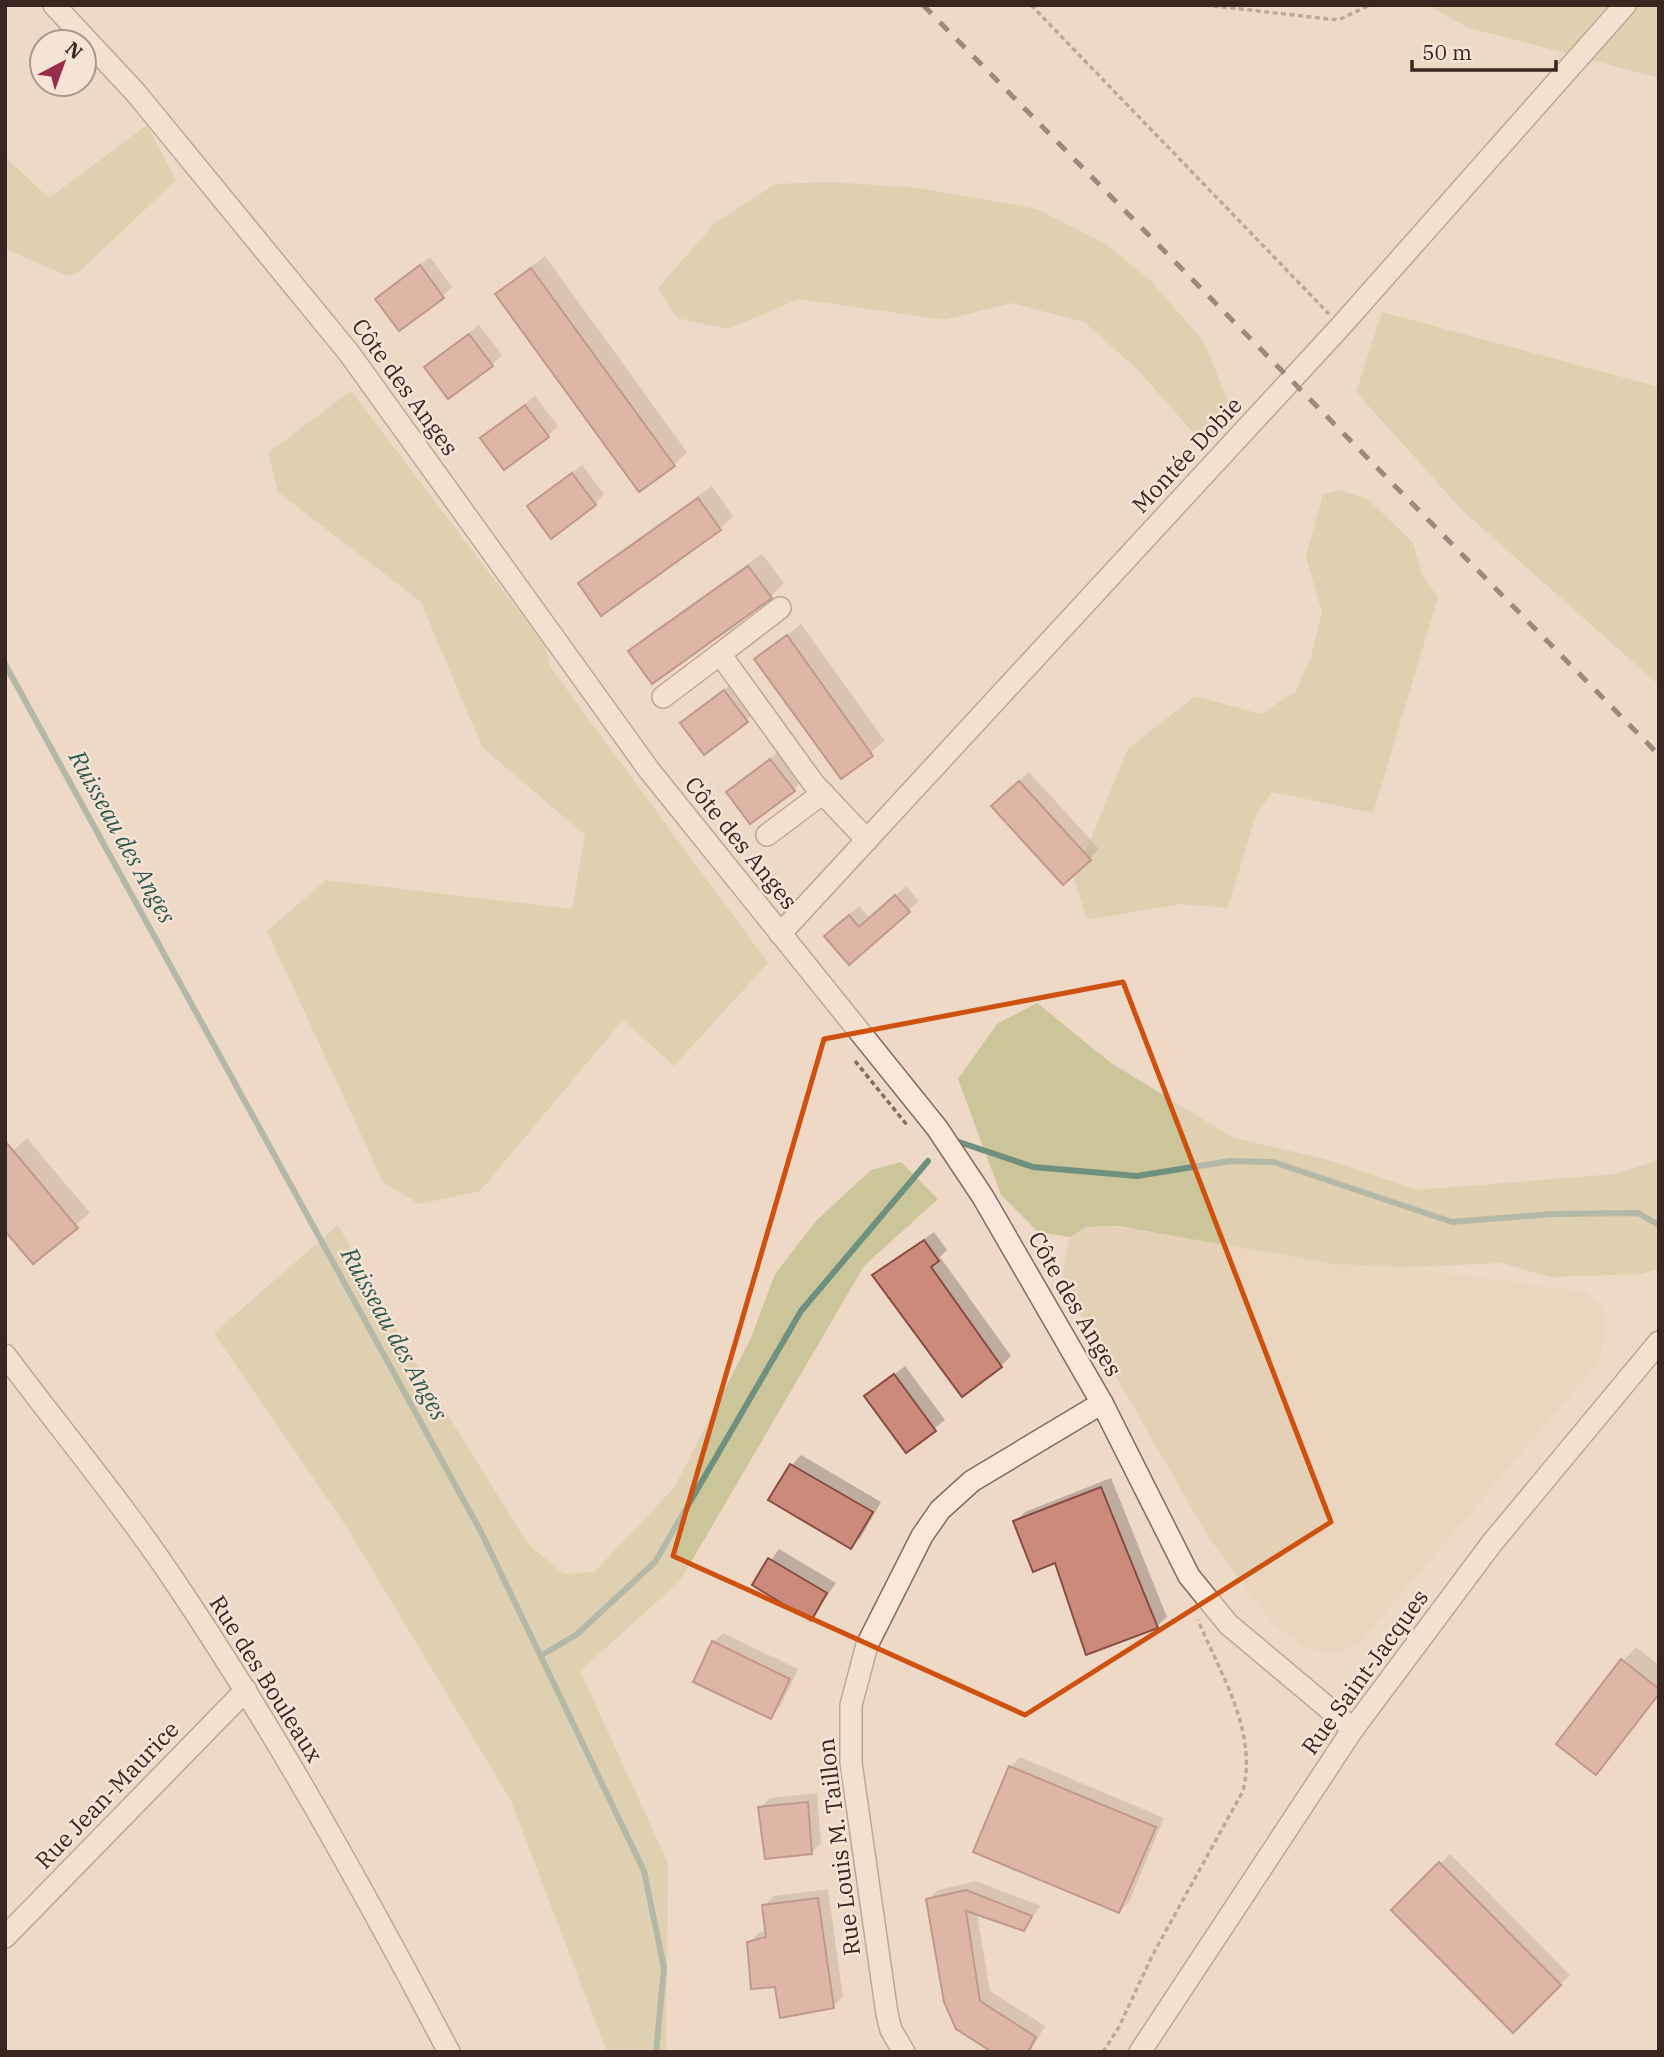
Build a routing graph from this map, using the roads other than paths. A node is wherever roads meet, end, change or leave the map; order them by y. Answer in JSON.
{"nodes":[{"id":1,"x":54,"y":5,"type":"edge"},
{"id":2,"x":1625,"y":5,"type":"edge"},
{"id":3,"x":780,"y":608,"type":"dead end"},
{"id":4,"x":720,"y":654,"type":"junction"},
{"id":5,"x":663,"y":697,"type":"dead end"},
{"id":6,"x":823,"y":793,"type":"junction"},
{"id":7,"x":767,"y":835,"type":"dead end"},
{"id":8,"x":867,"y":840,"type":"junction"},
{"id":9,"x":780,"y":934,"type":"junction"},
{"id":10,"x":1659,"y":1342,"type":"edge"},
{"id":11,"x":5,"y":1355,"type":"edge"},
{"id":12,"x":1102,"y":1403,"type":"junction"},
{"id":13,"x":246,"y":1690,"type":"junction"},
{"id":14,"x":1353,"y":1729,"type":"junction"},
{"id":15,"x":6,"y":1934,"type":"edge"},
{"id":16,"x":449,"y":2052,"type":"edge"},
{"id":17,"x":904,"y":2052,"type":"edge"},
{"id":18,"x":1140,"y":2052,"type":"edge"}],
"edges":[{"from":1,"to":9,"type":"street","name":"Côte des Anges"},
{"from":2,"to":8,"type":"street","name":"Montée Dobie"},
{"from":3,"to":4,"type":"street"},
{"from":4,"to":5,"type":"street"},
{"from":4,"to":6,"type":"street"},
{"from":6,"to":7,"type":"street"},
{"from":6,"to":8,"type":"street"},
{"from":8,"to":9,"type":"street","name":"Montée Dobie"},
{"from":9,"to":12,"type":"street","name":"Côte des Anges"},
{"from":10,"to":14,"type":"street","name":"Rue Saint-Jacques"},
{"from":11,"to":13,"type":"street","name":"Rue des Bouleaux"},
{"from":12,"to":14,"type":"street","name":"Côte des Anges"},
{"from":12,"to":17,"type":"street","name":"Rue Louis M. Taillon"},
{"from":13,"to":15,"type":"street","name":"Rue Jean-Maurice"},
{"from":13,"to":16,"type":"street","name":"Rue des Bouleaux"},
{"from":14,"to":18,"type":"street","name":"Rue Saint-Jacques"}]}
